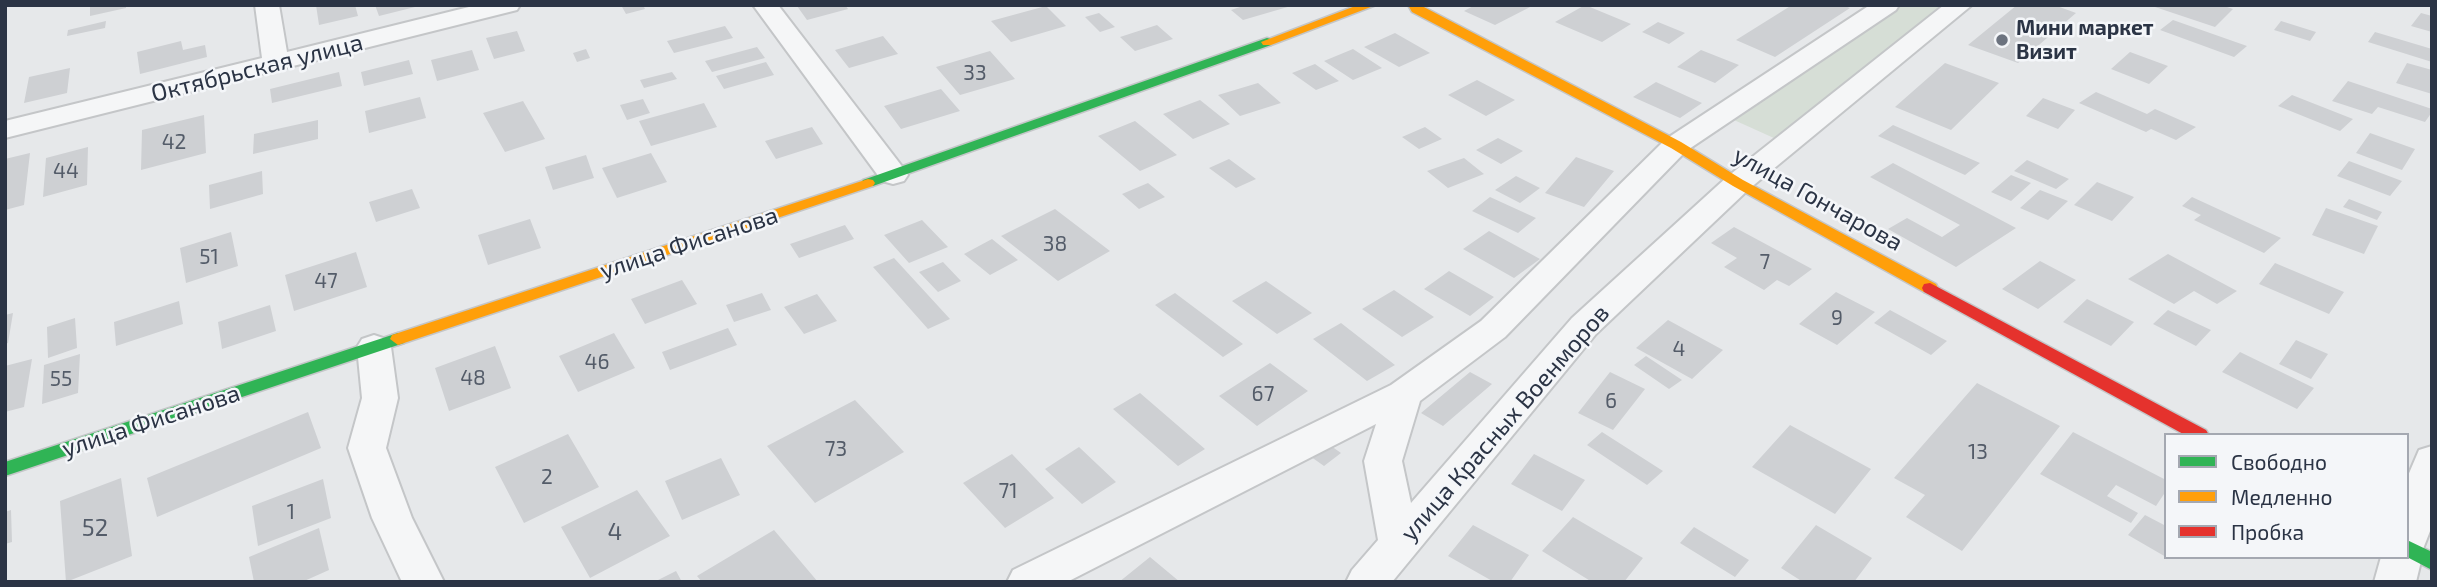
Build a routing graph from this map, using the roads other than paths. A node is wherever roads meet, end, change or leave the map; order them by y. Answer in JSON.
{"nodes":[{"id":1,"x":267,"y":5,"type":"edge"},
{"id":2,"x":508,"y":5,"type":"edge"},
{"id":3,"x":765,"y":5,"type":"edge"},
{"id":4,"x":1370,"y":5,"type":"edge"},
{"id":5,"x":1887,"y":5,"type":"edge"},
{"id":6,"x":1960,"y":5,"type":"edge"},
{"id":7,"x":1411,"y":7,"type":"edge"},
{"id":8,"x":276,"y":63,"type":"junction"},
{"id":9,"x":5,"y":130,"type":"edge"},
{"id":10,"x":1675,"y":145,"type":"junction"},
{"id":11,"x":893,"y":175,"type":"junction"},
{"id":12,"x":1738,"y":183,"type":"junction"},
{"id":13,"x":374,"y":347,"type":"junction"},
{"id":14,"x":1404,"y":394,"type":"junction"},
{"id":15,"x":2196,"y":433,"type":"edge"},
{"id":16,"x":2432,"y":460,"type":"edge"},
{"id":17,"x":5,"y":470,"type":"edge"},
{"id":18,"x":2409,"y":535,"type":"edge"},
{"id":19,"x":1399,"y":544,"type":"junction"},
{"id":20,"x":2409,"y":549,"type":"edge"},
{"id":21,"x":2401,"y":559,"type":"edge"},
{"id":22,"x":2432,"y":562,"type":"edge"},
{"id":23,"x":423,"y":582,"type":"edge"},
{"id":24,"x":1028,"y":582,"type":"edge"},
{"id":25,"x":1367,"y":582,"type":"edge"},
{"id":26,"x":2395,"y":582,"type":"edge"}],
"edges":[{"from":1,"to":8,"type":"street"},
{"from":2,"to":8,"type":"street","name":"Октябрьская улица"},
{"from":3,"to":11,"type":"street"},
{"from":4,"to":11,"type":"street","name":"улица Фисанова"},
{"from":5,"to":10,"type":"street"},
{"from":6,"to":12,"type":"street","name":"улица Красных Военморов"},
{"from":7,"to":10,"type":"street","name":"улица Гончарова"},
{"from":8,"to":9,"type":"street","name":"Октябрьская улица"},
{"from":10,"to":12,"type":"street","name":"улица Гончарова"},
{"from":10,"to":14,"type":"street"},
{"from":11,"to":13,"type":"street","name":"улица Фисанова"},
{"from":12,"to":15,"type":"street","name":"улица Гончарова"},
{"from":12,"to":19,"type":"street","name":"улица Красных Военморов"},
{"from":13,"to":17,"type":"street","name":"улица Фисанова"},
{"from":13,"to":23,"type":"street"},
{"from":14,"to":19,"type":"street"},
{"from":14,"to":24,"type":"street"},
{"from":16,"to":18,"type":"street"},
{"from":19,"to":25,"type":"street","name":"улица Красных Военморов"},
{"from":20,"to":22,"type":"street"},
{"from":21,"to":26,"type":"street"}]}
